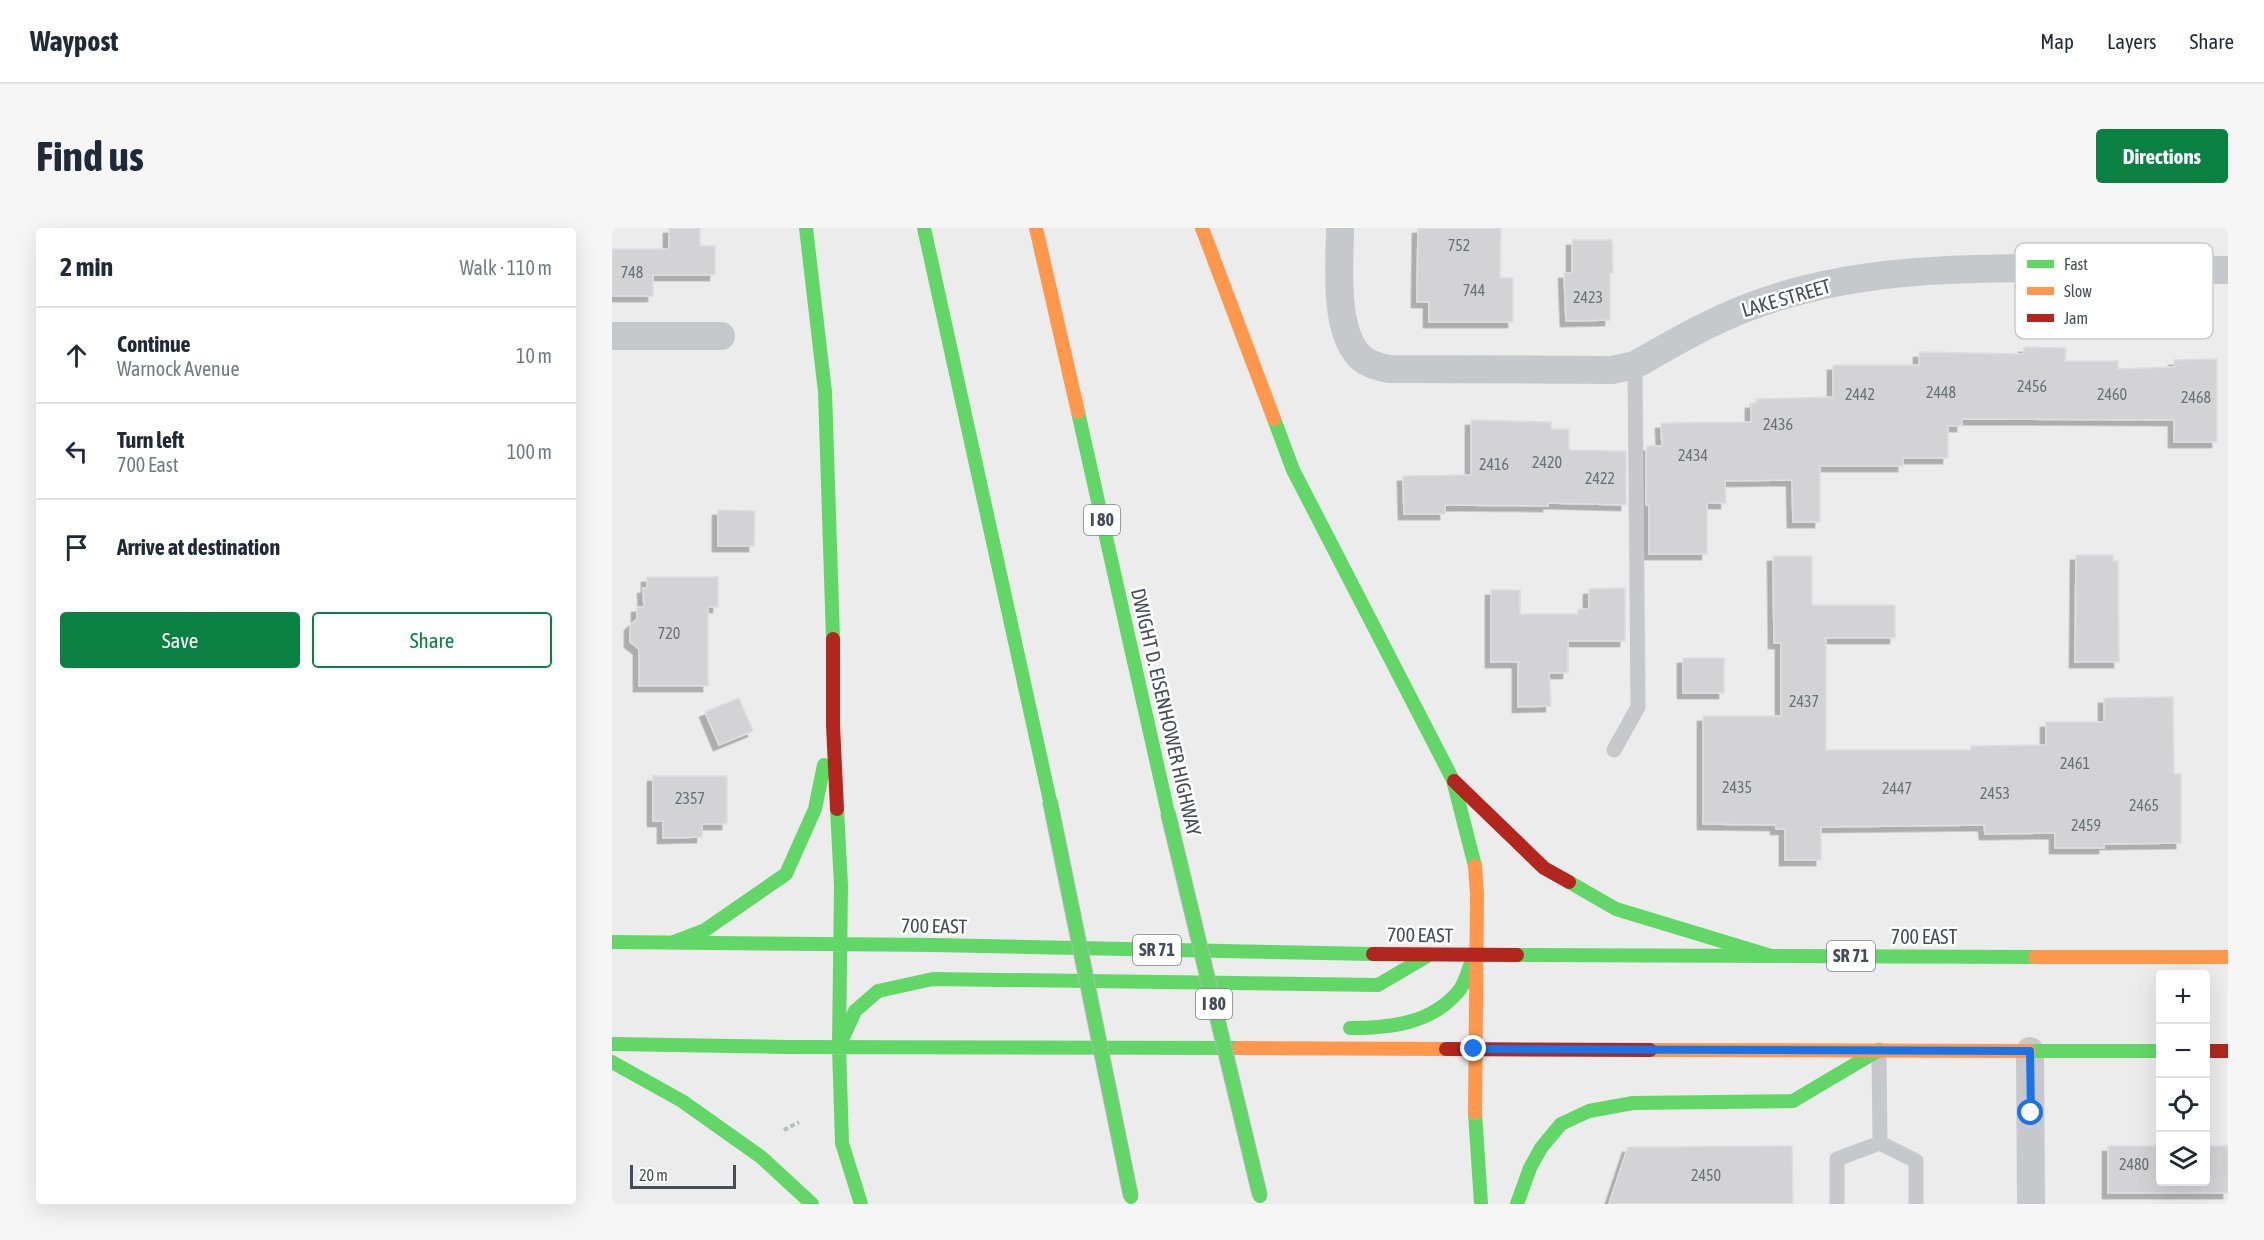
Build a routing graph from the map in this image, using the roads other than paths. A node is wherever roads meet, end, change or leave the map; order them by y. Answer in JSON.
{"nodes":[{"id":1,"x":806,"y":228,"type":"edge"},
{"id":2,"x":924,"y":228,"type":"edge"},
{"id":3,"x":1036,"y":228,"type":"edge"},
{"id":4,"x":1202,"y":228,"type":"edge"},
{"id":5,"x":1340,"y":228,"type":"edge"},
{"id":6,"x":2015,"y":268,"type":"edge"},
{"id":7,"x":2213,"y":270,"type":"edge"},
{"id":8,"x":2228,"y":270,"type":"edge"},
{"id":9,"x":612,"y":336,"type":"edge"},
{"id":10,"x":721,"y":336,"type":"dead end"},
{"id":11,"x":1635,"y":365,"type":"junction"},
{"id":12,"x":833,"y":725,"type":"junction"},
{"id":13,"x":1614,"y":750,"type":"dead end"},
{"id":14,"x":1453,"y":780,"type":"junction"},
{"id":15,"x":612,"y":942,"type":"edge"},
{"id":16,"x":671,"y":943,"type":"junction"},
{"id":17,"x":841,"y":945,"type":"junction"},
{"id":18,"x":1429,"y":955,"type":"junction"},
{"id":19,"x":1474,"y":955,"type":"junction"},
{"id":20,"x":1771,"y":956,"type":"junction"},
{"id":21,"x":2228,"y":957,"type":"edge"},
{"id":22,"x":1085,"y":1026,"type":"dead end"},
{"id":23,"x":1109,"y":1026,"type":"dead end"},
{"id":24,"x":1204,"y":1027,"type":"dead end"},
{"id":25,"x":1228,"y":1027,"type":"dead end"},
{"id":26,"x":1335,"y":1028,"type":"dead end"},
{"id":27,"x":948,"y":1034,"type":"dead end"},
{"id":28,"x":612,"y":1044,"type":"edge"},
{"id":29,"x":839,"y":1047,"type":"junction"},
{"id":30,"x":921,"y":1047,"type":"junction"},
{"id":31,"x":1474,"y":1049,"type":"junction"},
{"id":32,"x":1879,"y":1050,"type":"junction"},
{"id":33,"x":2030,"y":1051,"type":"junction"},
{"id":34,"x":2156,"y":1051,"type":"edge"},
{"id":35,"x":2210,"y":1051,"type":"edge"},
{"id":36,"x":2228,"y":1051,"type":"edge"},
{"id":37,"x":612,"y":1062,"type":"edge"},
{"id":38,"x":1880,"y":1143,"type":"junction"},
{"id":39,"x":1261,"y":1200,"type":"edge"},
{"id":40,"x":1132,"y":1201,"type":"edge"},
{"id":41,"x":812,"y":1204,"type":"edge"},
{"id":42,"x":861,"y":1204,"type":"edge"},
{"id":43,"x":1481,"y":1204,"type":"edge"},
{"id":44,"x":1517,"y":1204,"type":"edge"},
{"id":45,"x":1837,"y":1204,"type":"edge"},
{"id":46,"x":1916,"y":1204,"type":"edge"},
{"id":47,"x":2031,"y":1204,"type":"edge"}],
"edges":[{"from":1,"to":12,"type":"main road"},
{"from":2,"to":40,"type":"main road","bridge":true},
{"from":3,"to":39,"type":"main road","name":"DWIGHT D. EISENHOWER HIGHWAY","number":"I 80","bridge":true},
{"from":4,"to":14,"type":"main road"},
{"from":5,"to":11,"type":"street","name":"LAKE STREET"},
{"from":6,"to":11,"type":"street","name":"LAKE STREET"},
{"from":7,"to":8,"type":"street","name":"LAKE STREET"},
{"from":9,"to":10,"type":"street"},
{"from":11,"to":13,"type":"lane"},
{"from":12,"to":16,"type":"main road"},
{"from":12,"to":17,"type":"main road"},
{"from":14,"to":19,"type":"main road"},
{"from":14,"to":20,"type":"main road"},
{"from":15,"to":16,"type":"main road","name":"700 EAST","number":"SR 71"},
{"from":16,"to":17,"type":"main road","name":"700 EAST","number":"SR 71"},
{"from":17,"to":18,"type":"main road","name":"700 EAST","number":"SR 71"},
{"from":17,"to":29,"type":"main road"},
{"from":18,"to":19,"type":"main road","name":"700 EAST","number":"SR 71"},
{"from":18,"to":29,"type":"main road"},
{"from":19,"to":20,"type":"main road","name":"700 EAST","number":"SR 71"},
{"from":19,"to":26,"type":"main road"},
{"from":19,"to":31,"type":"main road"},
{"from":20,"to":21,"type":"main road","name":"700 EAST","number":"SR 71"},
{"from":22,"to":23,"type":"main road"},
{"from":24,"to":25,"type":"main road"},
{"from":27,"to":30,"type":"main road"},
{"from":28,"to":29,"type":"main road"},
{"from":29,"to":30,"type":"main road"},
{"from":29,"to":42,"type":"main road"},
{"from":30,"to":31,"type":"main road"},
{"from":31,"to":32,"type":"main road"},
{"from":31,"to":43,"type":"main road"},
{"from":32,"to":33,"type":"main road"},
{"from":32,"to":38,"type":"lane"},
{"from":32,"to":44,"type":"main road"},
{"from":33,"to":34,"type":"main road"},
{"from":33,"to":47,"type":"street"},
{"from":35,"to":36,"type":"main road"},
{"from":37,"to":41,"type":"main road"},
{"from":38,"to":45,"type":"lane"},
{"from":38,"to":46,"type":"lane"}]}
